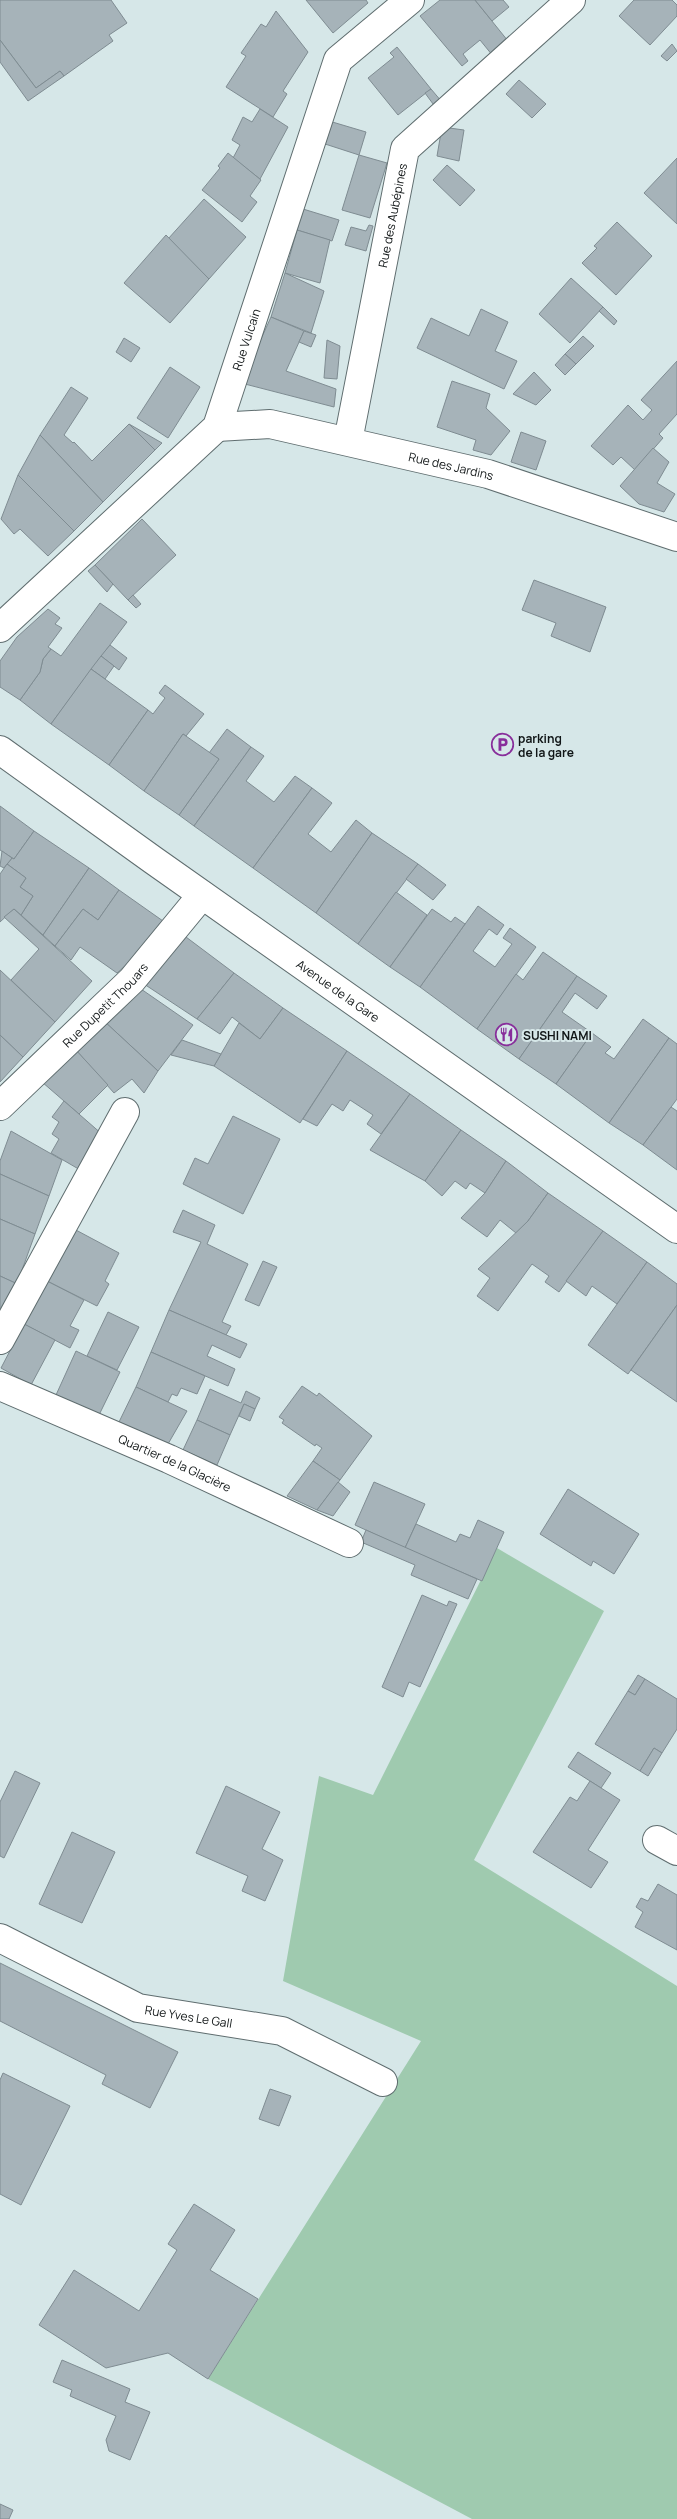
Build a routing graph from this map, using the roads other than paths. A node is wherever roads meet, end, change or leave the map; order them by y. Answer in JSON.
{"nodes":[{"id":1,"x":410,"y":0,"type":"edge"},
{"id":2,"x":571,"y":0,"type":"edge"},
{"id":3,"x":217,"y":427,"type":"junction"},
{"id":4,"x":348,"y":441,"type":"junction"},
{"id":5,"x":677,"y":537,"type":"edge"},
{"id":6,"x":0,"y":628,"type":"edge"},
{"id":7,"x":0,"y":750,"type":"edge"},
{"id":8,"x":202,"y":895,"type":"junction"},
{"id":9,"x":0,"y":1106,"type":"edge"},
{"id":10,"x":125,"y":1112,"type":"dead end"},
{"id":11,"x":677,"y":1229,"type":"edge"},
{"id":12,"x":0,"y":1340,"type":"edge"},
{"id":13,"x":0,"y":1386,"type":"edge"},
{"id":14,"x":349,"y":1543,"type":"dead end"},
{"id":15,"x":0,"y":1938,"type":"edge"},
{"id":16,"x":383,"y":2082,"type":"dead end"}],
"edges":[{"from":1,"to":3,"type":"street","name":"Rue Vulcain"},
{"from":2,"to":4,"type":"street","name":"Rue des Aubépines"},
{"from":3,"to":4,"type":"street","name":"Rue des Jardins"},
{"from":3,"to":6,"type":"street","name":"Rue Vulcain"},
{"from":4,"to":5,"type":"street","name":"Rue des Jardins"},
{"from":7,"to":8,"type":"street","name":"Avenue de la Gare"},
{"from":8,"to":9,"type":"street","name":"Rue Dupetit Thouars"},
{"from":8,"to":11,"type":"street","name":"Avenue de la Gare"},
{"from":10,"to":12,"type":"street"},
{"from":13,"to":14,"type":"street","name":"Quartier de la Glacière"},
{"from":15,"to":16,"type":"street","name":"Rue Yves Le Gall"}]}
